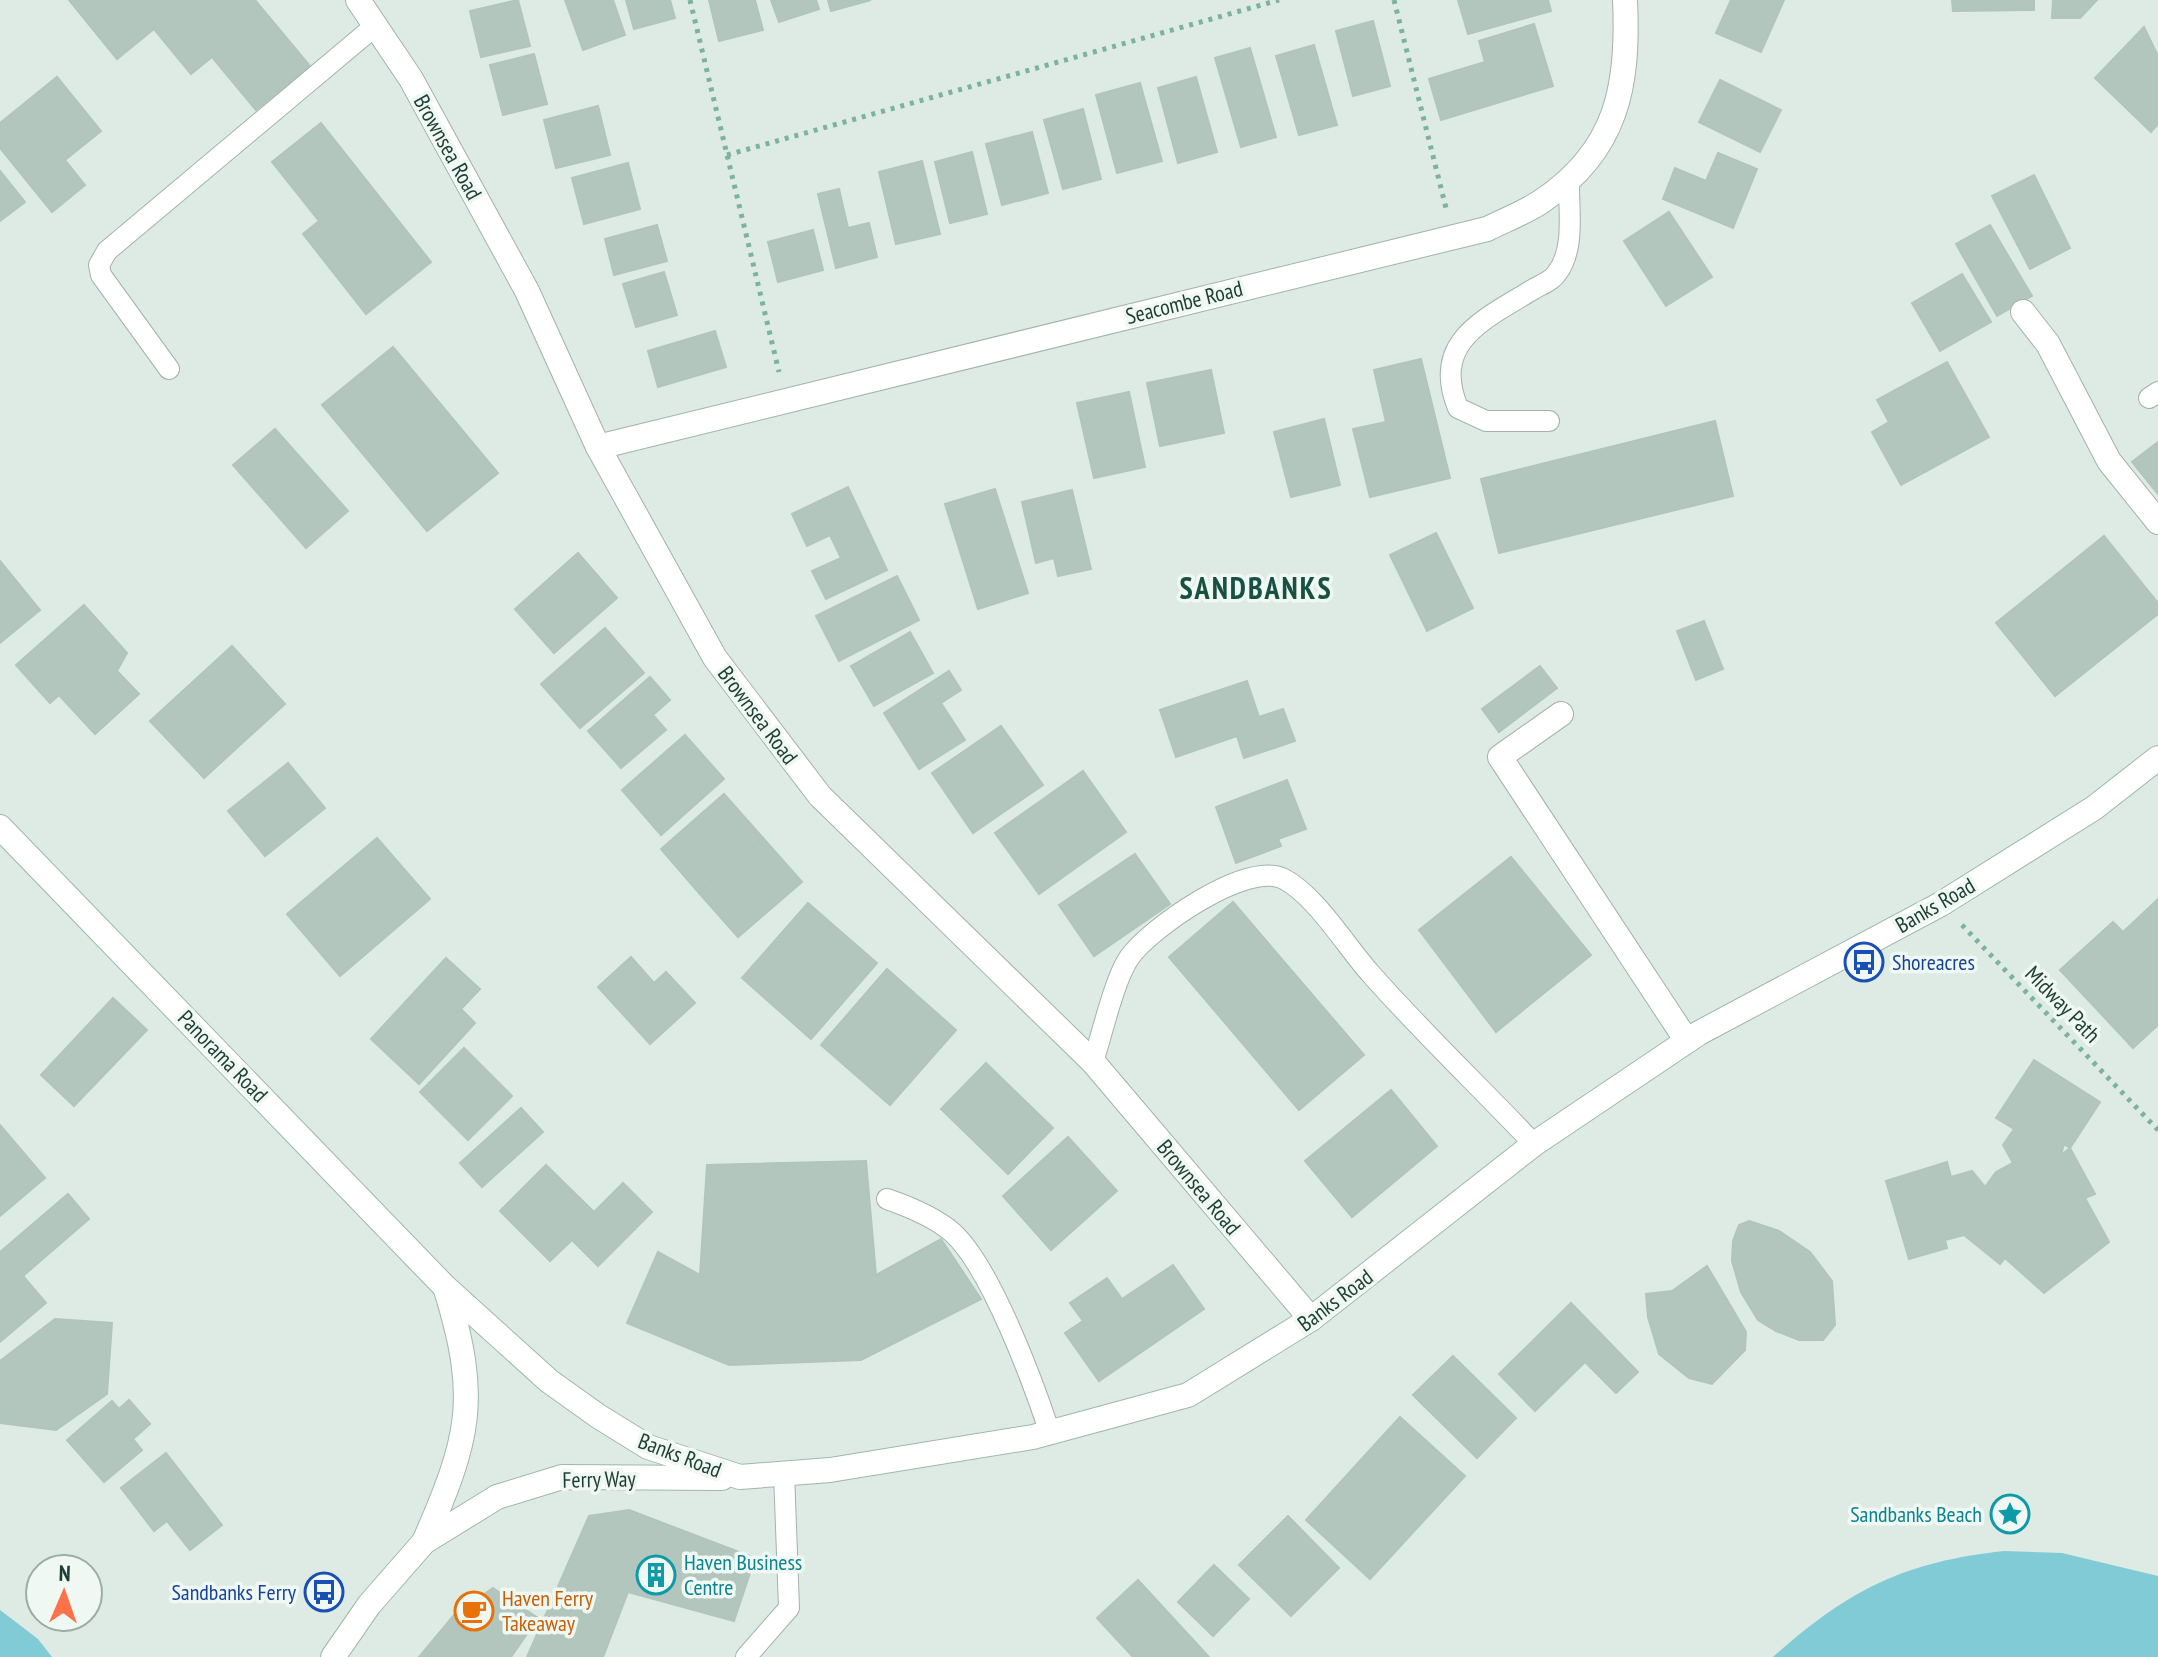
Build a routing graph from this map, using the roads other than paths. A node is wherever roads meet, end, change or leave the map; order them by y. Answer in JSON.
{"nodes":[{"id":1,"x":358,"y":0,"type":"edge"},
{"id":2,"x":1625,"y":0,"type":"edge"},
{"id":3,"x":375,"y":26,"type":"junction"},
{"id":4,"x":1569,"y":178,"type":"junction"},
{"id":5,"x":2023,"y":312,"type":"dead end"},
{"id":6,"x":169,"y":369,"type":"dead end"},
{"id":7,"x":1549,"y":421,"type":"dead end"},
{"id":8,"x":598,"y":447,"type":"junction"},
{"id":9,"x":2158,"y":522,"type":"edge"},
{"id":10,"x":1561,"y":714,"type":"dead end"},
{"id":11,"x":2158,"y":758,"type":"edge"},
{"id":12,"x":0,"y":827,"type":"edge"},
{"id":13,"x":1687,"y":1041,"type":"junction"},
{"id":14,"x":1093,"y":1062,"type":"junction"},
{"id":15,"x":1534,"y":1144,"type":"junction"},
{"id":16,"x":887,"y":1199,"type":"dead end"},
{"id":17,"x":445,"y":1287,"type":"junction"},
{"id":18,"x":1311,"y":1319,"type":"junction"},
{"id":19,"x":1050,"y":1433,"type":"junction"},
{"id":20,"x":784,"y":1473,"type":"junction"},
{"id":21,"x":740,"y":1477,"type":"junction"},
{"id":22,"x":424,"y":1542,"type":"junction"},
{"id":23,"x":333,"y":1657,"type":"edge"},
{"id":24,"x":746,"y":1657,"type":"edge"}],
"edges":[{"from":1,"to":3,"type":"street","name":"Brownsea Road"},
{"from":2,"to":4,"type":"street","name":"Seacombe Road"},
{"from":3,"to":6,"type":"lane"},
{"from":3,"to":8,"type":"street","name":"Brownsea Road"},
{"from":4,"to":7,"type":"lane"},
{"from":4,"to":8,"type":"street","name":"Seacombe Road"},
{"from":5,"to":9,"type":"street"},
{"from":8,"to":14,"type":"street","name":"Brownsea Road"},
{"from":10,"to":13,"type":"street"},
{"from":11,"to":13,"type":"street","name":"Banks Road"},
{"from":12,"to":17,"type":"street","name":"Panorama Road"},
{"from":13,"to":15,"type":"street","name":"Banks Road"},
{"from":14,"to":15,"type":"lane"},
{"from":14,"to":18,"type":"street","name":"Brownsea Road"},
{"from":15,"to":18,"type":"street","name":"Banks Road"},
{"from":16,"to":19,"type":"lane"},
{"from":17,"to":21,"type":"street","name":"Banks Road"},
{"from":17,"to":22,"type":"street","name":"Ferry Way"},
{"from":18,"to":19,"type":"street","name":"Banks Road"},
{"from":19,"to":20,"type":"street","name":"Banks Road"},
{"from":20,"to":21,"type":"street","name":"Banks Road"},
{"from":20,"to":24,"type":"lane"},
{"from":21,"to":22,"type":"street","name":"Ferry Way"},
{"from":22,"to":23,"type":"street","name":"Ferry Way"}]}
